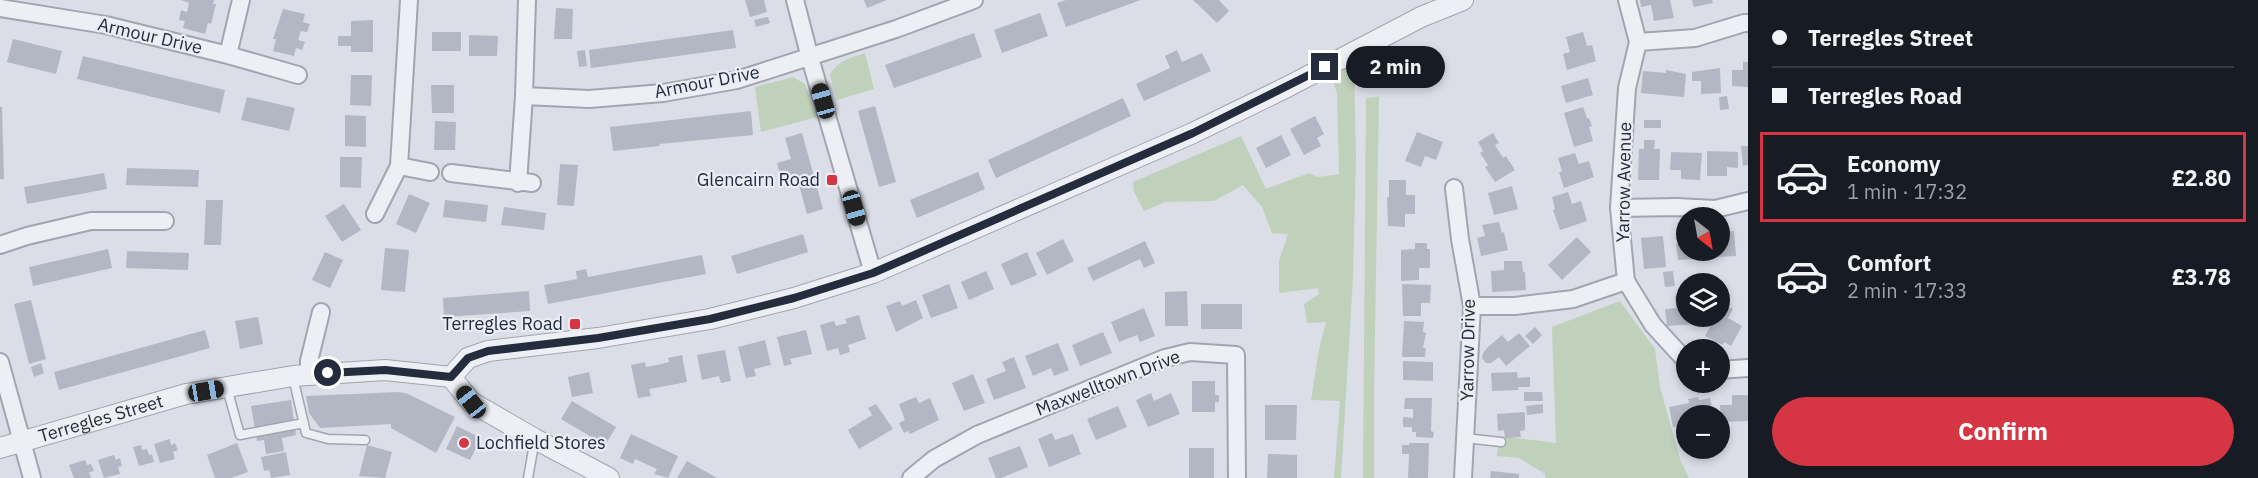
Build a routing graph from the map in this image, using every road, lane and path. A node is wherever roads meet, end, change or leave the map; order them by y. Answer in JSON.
{"nodes":[{"id":1,"x":241,"y":0,"type":"edge"},
{"id":2,"x":409,"y":0,"type":"edge"},
{"id":3,"x":527,"y":0,"type":"edge"},
{"id":4,"x":795,"y":0,"type":"edge"},
{"id":5,"x":974,"y":0,"type":"edge"},
{"id":6,"x":1463,"y":0,"type":"edge"},
{"id":7,"x":1627,"y":0,"type":"edge"},
{"id":8,"x":0,"y":8,"type":"edge"},
{"id":9,"x":1748,"y":23,"type":"edge"},
{"id":10,"x":1638,"y":42,"type":"junction"},
{"id":11,"x":228,"y":55,"type":"junction"},
{"id":12,"x":810,"y":58,"type":"junction"},
{"id":13,"x":298,"y":75,"type":"dead end"},
{"id":14,"x":524,"y":96,"type":"junction"},
{"id":15,"x":399,"y":166,"type":"junction"},
{"id":16,"x":430,"y":172,"type":"dead end"},
{"id":17,"x":451,"y":173,"type":"dead end"},
{"id":18,"x":1454,"y":188,"type":"dead end"},
{"id":19,"x":1748,"y":201,"type":"edge"},
{"id":20,"x":1619,"y":208,"type":"junction"},
{"id":21,"x":375,"y":214,"type":"dead end"},
{"id":22,"x":165,"y":221,"type":"dead end"},
{"id":23,"x":0,"y":245,"type":"edge"},
{"id":24,"x":873,"y":273,"type":"junction"},
{"id":25,"x":1626,"y":281,"type":"junction"},
{"id":26,"x":1472,"y":306,"type":"junction"},
{"id":27,"x":321,"y":312,"type":"dead end"},
{"id":28,"x":1676,"y":350,"type":"edge"},
{"id":29,"x":0,"y":362,"type":"edge"},
{"id":30,"x":1748,"y":368,"type":"edge"},
{"id":31,"x":1730,"y":369,"type":"edge"},
{"id":32,"x":301,"y":375,"type":"junction"},
{"id":33,"x":451,"y":377,"type":"junction"},
{"id":34,"x":226,"y":387,"type":"junction"},
{"id":35,"x":304,"y":423,"type":"junction"},
{"id":36,"x":1465,"y":438,"type":"junction"},
{"id":37,"x":535,"y":439,"type":"junction"},
{"id":38,"x":365,"y":440,"type":"dead end"},
{"id":39,"x":22,"y":442,"type":"junction"},
{"id":40,"x":1501,"y":442,"type":"dead end"},
{"id":41,"x":0,"y":448,"type":"edge"},
{"id":42,"x":32,"y":478,"type":"edge"},
{"id":43,"x":528,"y":478,"type":"edge"},
{"id":44,"x":609,"y":478,"type":"edge"},
{"id":45,"x":911,"y":478,"type":"edge"},
{"id":46,"x":1237,"y":478,"type":"edge"},
{"id":47,"x":1463,"y":478,"type":"edge"}],
"edges":[{"from":1,"to":11,"type":"street"},
{"from":2,"to":15,"type":"street"},
{"from":3,"to":14,"type":"street"},
{"from":4,"to":12,"type":"street"},
{"from":5,"to":12,"type":"street","name":"Armour Drive"},
{"from":6,"to":24,"type":"street"},
{"from":7,"to":10,"type":"street","name":"Yarrow Avenue"},
{"from":8,"to":11,"type":"street","name":"Armour Drive"},
{"from":9,"to":10,"type":"street"},
{"from":10,"to":20,"type":"street","name":"Yarrow Avenue"},
{"from":11,"to":13,"type":"street","name":"Armour Drive"},
{"from":12,"to":14,"type":"street","name":"Armour Drive"},
{"from":12,"to":24,"type":"street"},
{"from":14,"to":17,"type":"street"},
{"from":15,"to":16,"type":"street"},
{"from":15,"to":21,"type":"street"},
{"from":18,"to":26,"type":"street","name":"Yarrow Drive"},
{"from":19,"to":20,"type":"street"},
{"from":20,"to":25,"type":"street","name":"Yarrow Avenue"},
{"from":22,"to":23,"type":"street"},
{"from":24,"to":33,"type":"street"},
{"from":25,"to":26,"type":"street"},
{"from":25,"to":28,"type":"street"},
{"from":26,"to":36,"type":"street","name":"Yarrow Drive"},
{"from":27,"to":32,"type":"street"},
{"from":29,"to":39,"type":"street"},
{"from":30,"to":31,"type":"street"},
{"from":32,"to":33,"type":"street","name":"Terregles Street"},
{"from":32,"to":34,"type":"street","name":"Terregles Street"},
{"from":32,"to":35,"type":"lane"},
{"from":33,"to":37,"type":"street"},
{"from":34,"to":35,"type":"lane"},
{"from":34,"to":39,"type":"street","name":"Terregles Street"},
{"from":35,"to":38,"type":"lane"},
{"from":36,"to":40,"type":"lane"},
{"from":36,"to":47,"type":"street","name":"Yarrow Drive"},
{"from":37,"to":43,"type":"lane"},
{"from":37,"to":44,"type":"street"},
{"from":39,"to":41,"type":"street","name":"Terregles Street"},
{"from":39,"to":42,"type":"street"},
{"from":45,"to":46,"type":"street","name":"Maxwelltown Drive"}]}
